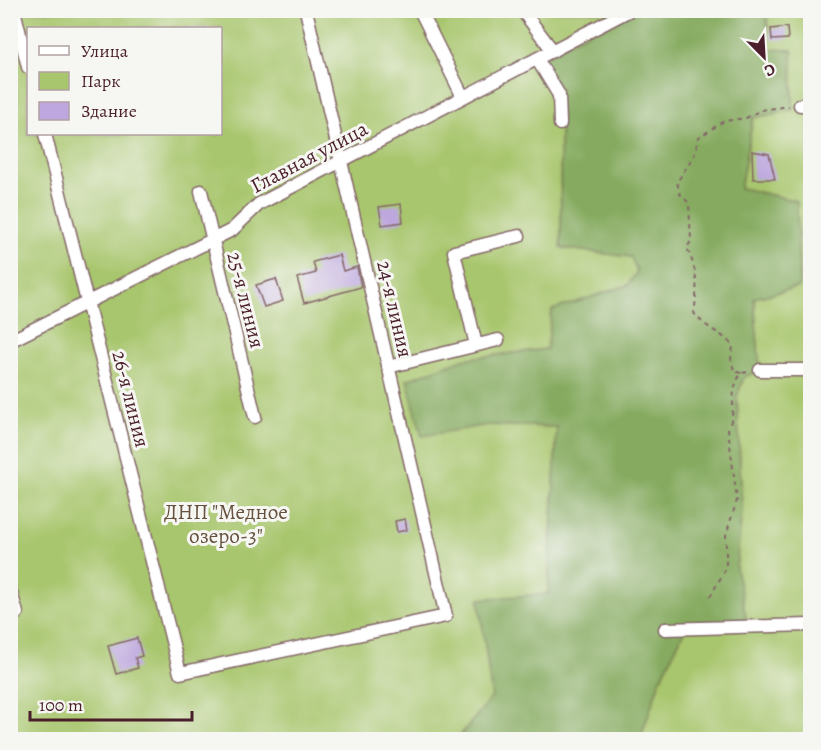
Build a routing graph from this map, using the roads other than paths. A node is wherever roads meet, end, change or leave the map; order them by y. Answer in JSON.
{"nodes":[{"id":1,"x":14,"y":10,"type":"edge"},
{"id":2,"x":306,"y":10,"type":"edge"},
{"id":3,"x":420,"y":10,"type":"edge"},
{"id":4,"x":522,"y":10,"type":"edge"},
{"id":5,"x":630,"y":10,"type":"edge"},
{"id":6,"x":552,"y":51,"type":"junction"},
{"id":7,"x":537,"y":59,"type":"junction"},
{"id":8,"x":27,"y":64,"type":"edge"},
{"id":9,"x":463,"y":98,"type":"junction"},
{"id":10,"x":560,"y":124,"type":"dead end"},
{"id":11,"x":45,"y":135,"type":"edge"},
{"id":12,"x":341,"y":161,"type":"junction"},
{"id":13,"x":201,"y":191,"type":"dead end"},
{"id":14,"x":519,"y":236,"type":"dead end"},
{"id":15,"x":212,"y":240,"type":"junction"},
{"id":16,"x":87,"y":302,"type":"junction"},
{"id":17,"x":498,"y":340,"type":"dead end"},
{"id":18,"x":10,"y":341,"type":"edge"},
{"id":19,"x":476,"y":345,"type":"junction"},
{"id":20,"x":388,"y":367,"type":"junction"},
{"id":21,"x":760,"y":370,"type":"road end"},
{"id":22,"x":810,"y":370,"type":"edge"},
{"id":23,"x":255,"y":417,"type":"dead end"},
{"id":24,"x":10,"y":589,"type":"edge"},
{"id":25,"x":16,"y":613,"type":"dead end"},
{"id":26,"x":446,"y":616,"type":"joint"},
{"id":27,"x":810,"y":625,"type":"edge"},
{"id":28,"x":665,"y":629,"type":"dead end"}],
"edges":[{"from":1,"to":8,"type":"street"},
{"from":2,"to":12,"type":"street","name":"24-я линия"},
{"from":3,"to":9,"type":"street"},
{"from":4,"to":6,"type":"street"},
{"from":5,"to":6,"type":"street","name":"Главная улица"},
{"from":6,"to":7,"type":"street","name":"Главная улица"},
{"from":7,"to":9,"type":"street","name":"Главная улица"},
{"from":7,"to":10,"type":"street"},
{"from":9,"to":12,"type":"street","name":"Главная улица"},
{"from":11,"to":16,"type":"street","name":"26-я линия"},
{"from":12,"to":15,"type":"street","name":"Главная улица"},
{"from":12,"to":20,"type":"street","name":"24-я линия"},
{"from":13,"to":15,"type":"street","name":"25-я линия"},
{"from":14,"to":19,"type":"street"},
{"from":15,"to":16,"type":"street","name":"Главная улица"},
{"from":15,"to":23,"type":"street","name":"25-я линия"},
{"from":16,"to":18,"type":"street","name":"Главная улица"},
{"from":16,"to":26,"type":"street","name":"26-я линия"},
{"from":17,"to":19,"type":"street"},
{"from":19,"to":20,"type":"street"},
{"from":20,"to":26,"type":"street","name":"24-я линия"},
{"from":21,"to":22,"type":"street"},
{"from":24,"to":25,"type":"street"},
{"from":27,"to":28,"type":"street"}]}
